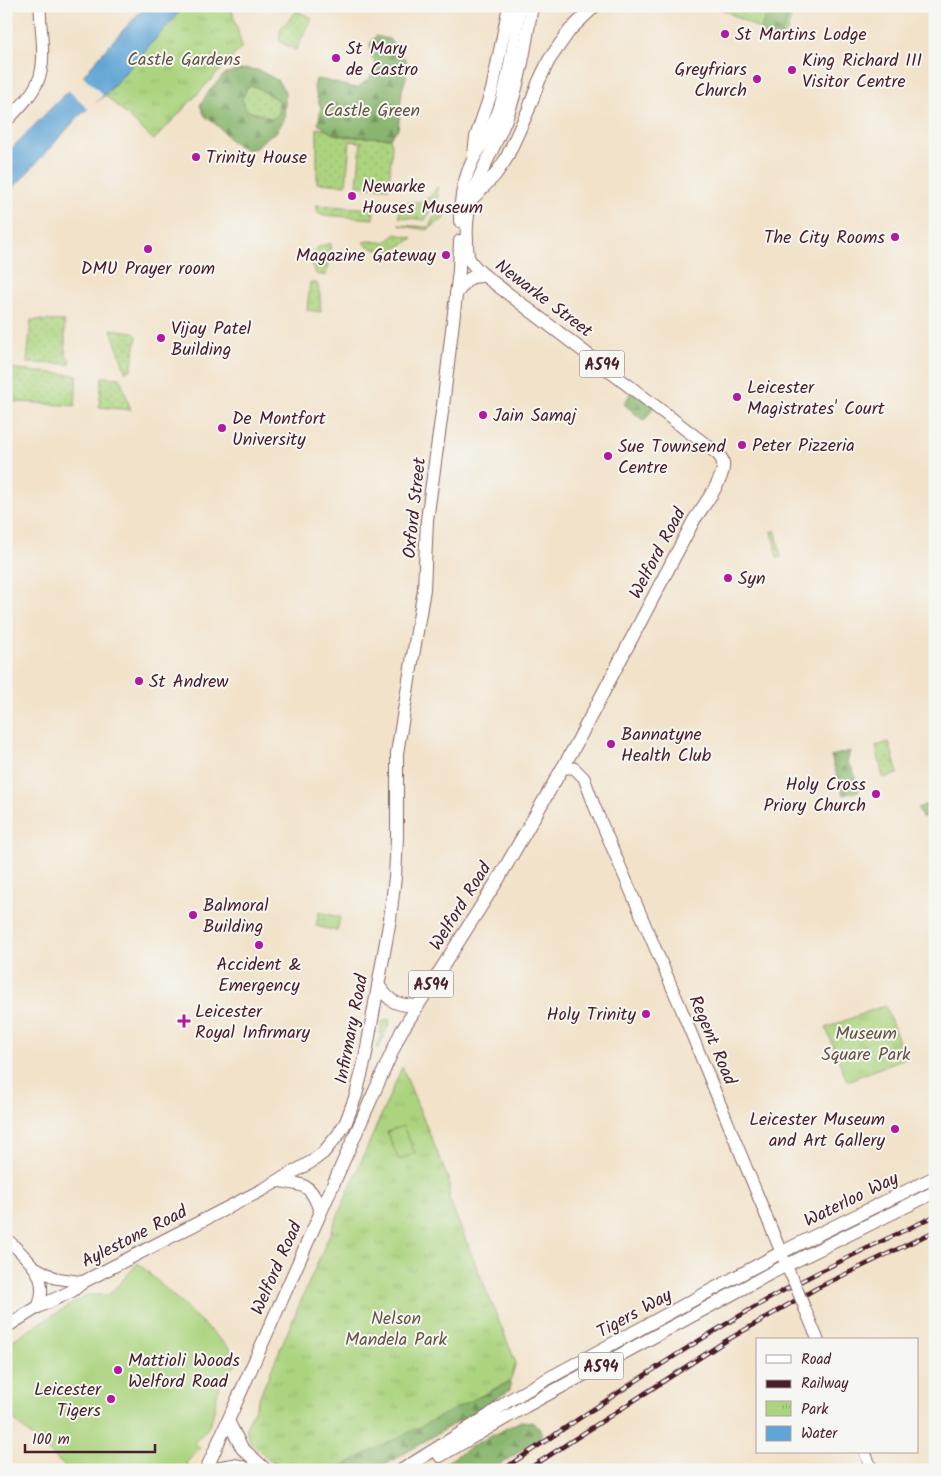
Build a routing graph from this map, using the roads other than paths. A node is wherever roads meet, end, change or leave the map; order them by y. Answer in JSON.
{"nodes":[{"id":1,"x":40,"y":6,"type":"edge"},
{"id":2,"x":510,"y":6,"type":"edge"},
{"id":3,"x":520,"y":6,"type":"edge"},
{"id":4,"x":532,"y":6,"type":"edge"},
{"id":5,"x":595,"y":6,"type":"edge"},
{"id":6,"x":6,"y":122,"type":"edge"},
{"id":7,"x":474,"y":159,"type":"junction"},
{"id":8,"x":471,"y":200,"type":"junction"},
{"id":9,"x":485,"y":276,"type":"junction"},
{"id":10,"x":456,"y":296,"type":"junction"},
{"id":11,"x":718,"y":454,"type":"joint"},
{"id":12,"x":562,"y":768,"type":"junction"},
{"id":13,"x":397,"y":852,"type":"joint"},
{"id":14,"x":378,"y":985,"type":"junction"},
{"id":15,"x":418,"y":1006,"type":"junction"},
{"id":16,"x":935,"y":1177,"type":"edge"},
{"id":17,"x":280,"y":1181,"type":"junction"},
{"id":18,"x":935,"y":1192,"type":"edge"},
{"id":19,"x":320,"y":1211,"type":"junction"},
{"id":20,"x":6,"y":1238,"type":"edge"},
{"id":21,"x":782,"y":1252,"type":"junction"},
{"id":22,"x":32,"y":1265,"type":"junction"},
{"id":23,"x":789,"y":1271,"type":"junction"},
{"id":24,"x":83,"y":1282,"type":"junction"},
{"id":25,"x":38,"y":1307,"type":"junction"},
{"id":26,"x":6,"y":1327,"type":"edge"},
{"id":27,"x":817,"y":1338,"type":"edge"},
{"id":28,"x":228,"y":1421,"type":"junction"},
{"id":29,"x":866,"y":1454,"type":"edge"},
{"id":30,"x":206,"y":1470,"type":"edge"},
{"id":31,"x":214,"y":1470,"type":"edge"},
{"id":32,"x":248,"y":1470,"type":"edge"},
{"id":33,"x":266,"y":1470,"type":"edge"},
{"id":34,"x":402,"y":1470,"type":"edge"},
{"id":35,"x":417,"y":1470,"type":"edge"},
{"id":36,"x":872,"y":1470,"type":"edge"}],
"edges":[{"from":1,"to":6,"type":"street"},
{"from":2,"to":7,"type":"main road"},
{"from":3,"to":7,"type":"main road"},
{"from":4,"to":8,"type":"main road","number":"A594"},
{"from":5,"to":8,"type":"main road"},
{"from":7,"to":10,"type":"main road","name":"Oxford Street"},
{"from":8,"to":9,"type":"main road","name":"Newarke Street","number":"A594"},
{"from":9,"to":10,"type":"main road"},
{"from":9,"to":11,"type":"main road","name":"Newarke Street","number":"A594"},
{"from":10,"to":13,"type":"main road","name":"Oxford Street"},
{"from":11,"to":12,"type":"main road","name":"Welford Road","number":"A594"},
{"from":12,"to":15,"type":"main road","name":"Welford Road","number":"A594"},
{"from":12,"to":21,"type":"street","name":"Regent Road"},
{"from":13,"to":14,"type":"main road","name":"Infirmary Road"},
{"from":14,"to":15,"type":"main road","number":"A594"},
{"from":14,"to":17,"type":"main road","name":"Infirmary Road"},
{"from":15,"to":19,"type":"main road","name":"Welford Road","number":"A594"},
{"from":16,"to":21,"type":"main road","name":"Waterloo Way","number":"A594"},
{"from":17,"to":19,"type":"main road"},
{"from":17,"to":24,"type":"main road","name":"Aylestone Road"},
{"from":18,"to":23,"type":"main road","name":"Waterloo Way","number":"A594"},
{"from":19,"to":28,"type":"main road","name":"Welford Road","number":"A594"},
{"from":20,"to":22,"type":"street"},
{"from":21,"to":23,"type":"street","name":"Regent Road"},
{"from":21,"to":34,"type":"main road","name":"Tigers Way","number":"A594"},
{"from":22,"to":24,"type":"street"},
{"from":22,"to":25,"type":"street"},
{"from":23,"to":27,"type":"street","name":"Regent Road","bridge":true},
{"from":23,"to":35,"type":"main road","name":"Tigers Way","number":"A594"},
{"from":24,"to":25,"type":"main road","name":"Aylestone Road"},
{"from":25,"to":26,"type":"main road","name":"Aylestone Road"},
{"from":28,"to":30,"type":"main road","name":"Welford Road","number":"A594"},
{"from":28,"to":33,"type":"main road"},
{"from":29,"to":36,"type":"street"},
{"from":31,"to":32,"type":"main road"}]}
